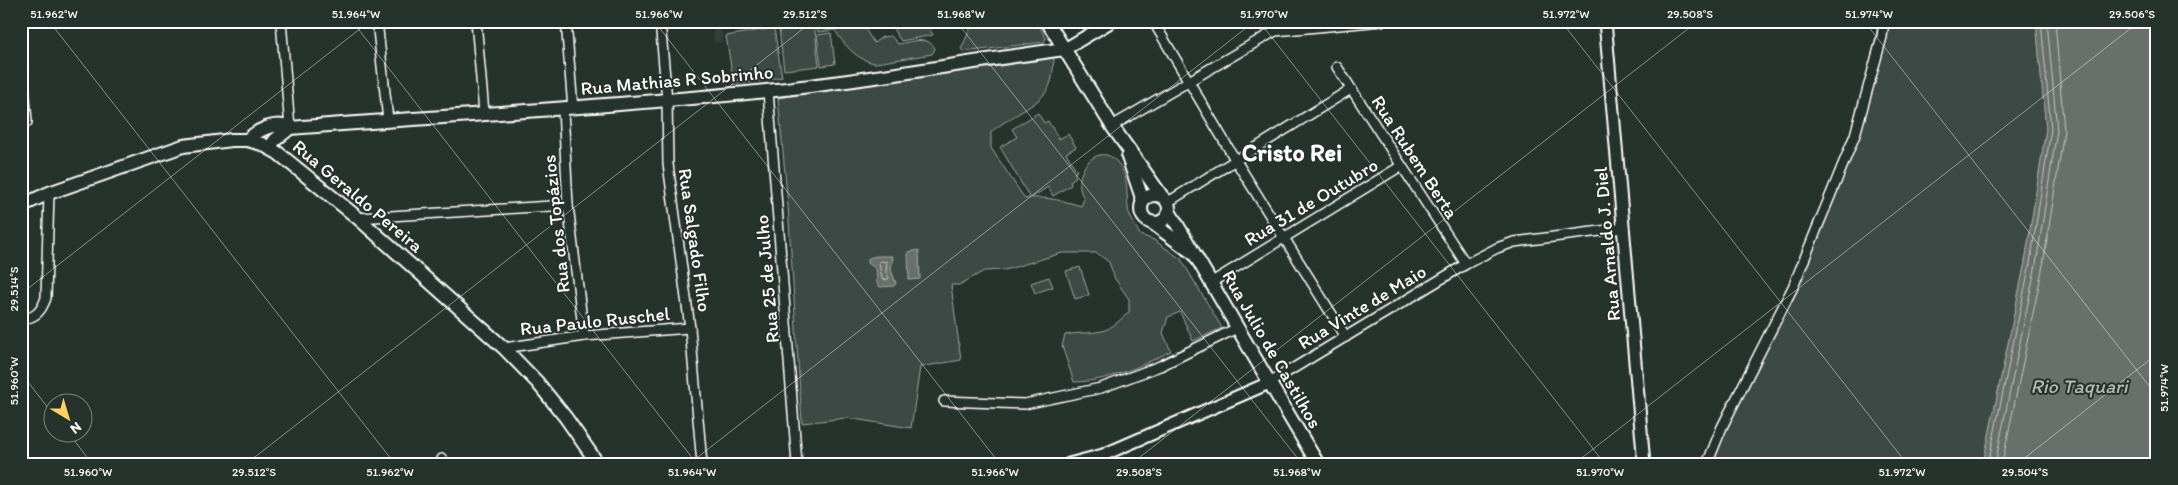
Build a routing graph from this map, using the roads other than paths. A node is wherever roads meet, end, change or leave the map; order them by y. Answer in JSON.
{"nodes":[{"id":1,"x":281,"y":21,"type":"edge"},
{"id":2,"x":377,"y":21,"type":"edge"},
{"id":3,"x":476,"y":21,"type":"edge"},
{"id":4,"x":566,"y":21,"type":"edge"},
{"id":5,"x":660,"y":21,"type":"edge"},
{"id":6,"x":1048,"y":21,"type":"edge"},
{"id":7,"x":1112,"y":21,"type":"edge"},
{"id":8,"x":1153,"y":21,"type":"edge"},
{"id":9,"x":1270,"y":21,"type":"edge"},
{"id":10,"x":1382,"y":21,"type":"edge"},
{"id":11,"x":1605,"y":21,"type":"edge"},
{"id":12,"x":1884,"y":21,"type":"edge"},
{"id":13,"x":1372,"y":22,"type":"edge"},
{"id":14,"x":1275,"y":31,"type":"junction"},
{"id":15,"x":1065,"y":49,"type":"junction"},
{"id":16,"x":21,"y":50,"type":"edge"},
{"id":17,"x":1337,"y":67,"type":"dead end"},
{"id":18,"x":1189,"y":80,"type":"junction"},
{"id":19,"x":1351,"y":89,"type":"junction"},
{"id":20,"x":768,"y":91,"type":"junction"},
{"id":21,"x":667,"y":100,"type":"junction"},
{"id":22,"x":568,"y":109,"type":"junction"},
{"id":23,"x":484,"y":113,"type":"junction"},
{"id":24,"x":388,"y":120,"type":"junction"},
{"id":25,"x":27,"y":122,"type":"dead end"},
{"id":26,"x":1112,"y":126,"type":"junction"},
{"id":27,"x":290,"y":128,"type":"junction"},
{"id":28,"x":247,"y":140,"type":"junction"},
{"id":29,"x":1123,"y":142,"type":"junction"},
{"id":30,"x":269,"y":148,"type":"junction"},
{"id":31,"x":1236,"y":161,"type":"junction"},
{"id":32,"x":1401,"y":166,"type":"junction"},
{"id":33,"x":49,"y":193,"type":"junction"},
{"id":34,"x":1143,"y":201,"type":"junction"},
{"id":35,"x":1166,"y":203,"type":"junction"},
{"id":36,"x":568,"y":205,"type":"junction"},
{"id":37,"x":21,"y":206,"type":"edge"},
{"id":38,"x":358,"y":218,"type":"junction"},
{"id":39,"x":1152,"y":222,"type":"junction"},
{"id":40,"x":1624,"y":228,"type":"junction"},
{"id":41,"x":1284,"y":236,"type":"junction"},
{"id":42,"x":1194,"y":254,"type":"junction"},
{"id":43,"x":1466,"y":264,"type":"junction"},
{"id":44,"x":1212,"y":282,"type":"junction"},
{"id":45,"x":21,"y":320,"type":"edge"},
{"id":46,"x":690,"y":328,"type":"junction"},
{"id":47,"x":1237,"y":328,"type":"junction"},
{"id":48,"x":584,"y":336,"type":"junction"},
{"id":49,"x":1346,"y":337,"type":"junction"},
{"id":50,"x":504,"y":348,"type":"junction"},
{"id":51,"x":1269,"y":383,"type":"junction"},
{"id":52,"x":944,"y":401,"type":"dead end"},
{"id":53,"x":598,"y":464,"type":"edge"},
{"id":54,"x":702,"y":464,"type":"edge"},
{"id":55,"x":797,"y":464,"type":"edge"},
{"id":56,"x":1072,"y":464,"type":"edge"},
{"id":57,"x":1318,"y":464,"type":"edge"},
{"id":58,"x":1644,"y":464,"type":"edge"},
{"id":59,"x":1707,"y":464,"type":"edge"}],
"edges":[{"from":1,"to":27,"type":"street"},
{"from":2,"to":24,"type":"street"},
{"from":3,"to":23,"type":"street"},
{"from":4,"to":22,"type":"street","name":"Rua dos Topázios"},
{"from":5,"to":21,"type":"street","name":"Rua Salgado Filho"},
{"from":6,"to":15,"type":"main road","name":"Rua Julio de Castilhos"},
{"from":7,"to":15,"type":"street"},
{"from":8,"to":18,"type":"street"},
{"from":9,"to":14,"type":"street"},
{"from":10,"to":13,"type":"street"},
{"from":11,"to":40,"type":"street","name":"Rua Arnaldo J. Diel"},
{"from":12,"to":59,"type":"street"},
{"from":13,"to":14,"type":"street"},
{"from":14,"to":18,"type":"street"},
{"from":15,"to":20,"type":"main road","name":"Rua Mathias R Sobrinho"},
{"from":15,"to":26,"type":"main road","name":"Rua Julio de Castilhos"},
{"from":16,"to":25,"type":"street"},
{"from":17,"to":19,"type":"street","name":"Rua Rubem Berta"},
{"from":18,"to":26,"type":"street"},
{"from":18,"to":31,"type":"street"},
{"from":19,"to":31,"type":"street"},
{"from":19,"to":32,"type":"street","name":"Rua Rubem Berta"},
{"from":20,"to":21,"type":"main road","name":"Rua Mathias R Sobrinho"},
{"from":20,"to":55,"type":"street","name":"Rua 25 de Julho"},
{"from":21,"to":22,"type":"main road","name":"Rua Mathias R Sobrinho"},
{"from":21,"to":46,"type":"street","name":"Rua Salgado Filho"},
{"from":22,"to":23,"type":"main road","name":"Rua Mathias R Sobrinho"},
{"from":22,"to":36,"type":"street","name":"Rua dos Topázios"},
{"from":23,"to":24,"type":"main road","name":"Rua Mathias R Sobrinho"},
{"from":24,"to":27,"type":"main road","name":"Rua Mathias R Sobrinho"},
{"from":26,"to":29,"type":"main road","name":"Rua Julio de Castilhos"},
{"from":27,"to":28,"type":"main road","name":"Rua Mathias R Sobrinho"},
{"from":27,"to":30,"type":"main road"},
{"from":28,"to":30,"type":"main road","name":"Rua Geraldo Pereira"},
{"from":28,"to":33,"type":"main road","name":"Rua Geraldo Pereira"},
{"from":29,"to":34,"type":"main road","name":"Rua Julio de Castilhos"},
{"from":29,"to":35,"type":"main road","name":"Rua Julio de Castilhos"},
{"from":30,"to":38,"type":"main road","name":"Rua Geraldo Pereira"},
{"from":31,"to":35,"type":"street"},
{"from":31,"to":41,"type":"street"},
{"from":32,"to":41,"type":"street","name":"Rua 31 de Outubro"},
{"from":32,"to":43,"type":"street","name":"Rua Rubem Berta"},
{"from":33,"to":37,"type":"main road","name":"Rua Geraldo Pereira"},
{"from":33,"to":45,"type":"street"},
{"from":34,"to":35,"type":"main road"},
{"from":34,"to":39,"type":"main road"},
{"from":35,"to":39,"type":"main road"},
{"from":35,"to":42,"type":"main road","name":"Rua Julio de Castilhos"},
{"from":36,"to":38,"type":"street"},
{"from":36,"to":48,"type":"street","name":"Rua dos Topázios"},
{"from":38,"to":50,"type":"main road","name":"Rua Geraldo Pereira"},
{"from":39,"to":42,"type":"main road","name":"Rua Julio de Castilhos"},
{"from":40,"to":43,"type":"street","name":"Rua Vinte de Maio"},
{"from":40,"to":58,"type":"street","name":"Rua Arnaldo J. Diel"},
{"from":41,"to":44,"type":"street","name":"Rua 31 de Outubro"},
{"from":41,"to":49,"type":"street"},
{"from":42,"to":44,"type":"main road","name":"Rua Julio de Castilhos"},
{"from":43,"to":49,"type":"street","name":"Rua Vinte de Maio"},
{"from":44,"to":47,"type":"main road","name":"Rua Julio de Castilhos"},
{"from":46,"to":48,"type":"street","name":"Rua Paulo Ruschel"},
{"from":46,"to":54,"type":"street","name":"Rua Salgado Filho"},
{"from":47,"to":51,"type":"main road","name":"Rua Julio de Castilhos"},
{"from":47,"to":52,"type":"street"},
{"from":48,"to":50,"type":"street","name":"Rua Paulo Ruschel"},
{"from":49,"to":51,"type":"street","name":"Rua Vinte de Maio"},
{"from":50,"to":53,"type":"main road","name":"Rua Geraldo Pereira"},
{"from":51,"to":56,"type":"street","name":"Rua Vinte de Maio"},
{"from":51,"to":57,"type":"main road","name":"Rua Julio de Castilhos"}]}
